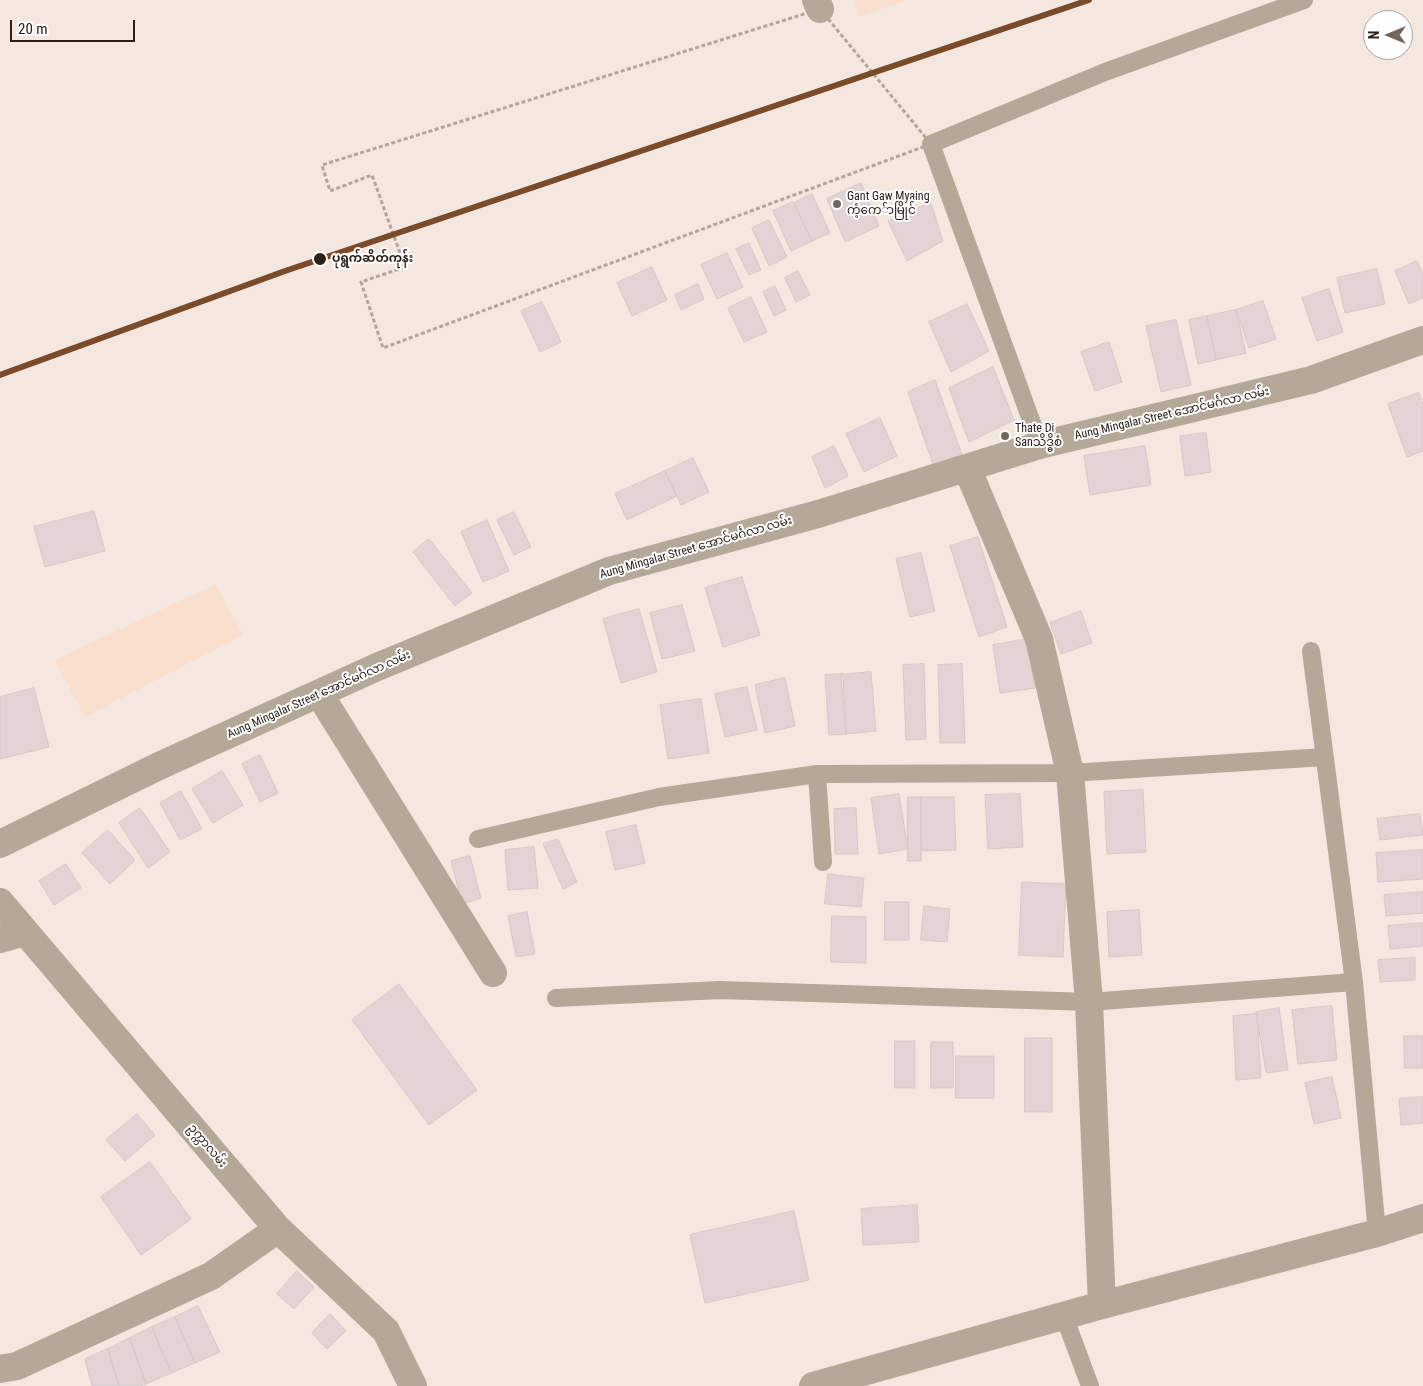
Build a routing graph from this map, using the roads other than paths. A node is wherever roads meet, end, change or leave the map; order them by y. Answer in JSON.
{"nodes":[{"id":1,"x":1304,"y":0,"type":"edge"},
{"id":2,"x":1423,"y":340,"type":"edge"},
{"id":3,"x":1040,"y":445,"type":"junction"},
{"id":4,"x":967,"y":468,"type":"junction"},
{"id":5,"x":1311,"y":651,"type":"dead end"},
{"id":6,"x":320,"y":695,"type":"junction"},
{"id":7,"x":1325,"y":757,"type":"junction"},
{"id":8,"x":1070,"y":773,"type":"junction"},
{"id":9,"x":817,"y":774,"type":"junction"},
{"id":10,"x":478,"y":839,"type":"dead end"},
{"id":11,"x":0,"y":844,"type":"edge"},
{"id":12,"x":823,"y":862,"type":"dead end"},
{"id":13,"x":0,"y":902,"type":"edge"},
{"id":14,"x":13,"y":936,"type":"edge"},
{"id":15,"x":493,"y":973,"type":"dead end"},
{"id":16,"x":1354,"y":982,"type":"junction"},
{"id":17,"x":556,"y":998,"type":"dead end"},
{"id":18,"x":1089,"y":1002,"type":"junction"},
{"id":19,"x":1423,"y":1218,"type":"edge"},
{"id":20,"x":278,"y":1229,"type":"junction"},
{"id":21,"x":1377,"y":1233,"type":"junction"},
{"id":22,"x":1102,"y":1305,"type":"junction"},
{"id":23,"x":1064,"y":1316,"type":"junction"},
{"id":24,"x":0,"y":1369,"type":"edge"},
{"id":25,"x":413,"y":1386,"type":"edge"},
{"id":26,"x":813,"y":1386,"type":"edge"},
{"id":27,"x":1090,"y":1386,"type":"edge"}],
"edges":[{"from":1,"to":3,"type":"lane"},
{"from":2,"to":3,"type":"street","name":"Aung Mingalar Street အောင်မင်္ဂလာ လမ်း"},
{"from":3,"to":4,"type":"street","name":"Aung Mingalar Street အောင်မင်္ဂလာ လမ်း"},
{"from":4,"to":6,"type":"street","name":"Aung Mingalar Street အောင်မင်္ဂလာ လမ်း"},
{"from":4,"to":8,"type":"street"},
{"from":5,"to":7,"type":"lane"},
{"from":6,"to":11,"type":"street","name":"Aung Mingalar Street အောင်မင်္ဂလာ လမ်း"},
{"from":6,"to":15,"type":"street"},
{"from":7,"to":8,"type":"lane"},
{"from":7,"to":16,"type":"lane"},
{"from":8,"to":9,"type":"lane"},
{"from":8,"to":18,"type":"street"},
{"from":9,"to":10,"type":"lane"},
{"from":9,"to":12,"type":"lane"},
{"from":13,"to":14,"type":"street","name":"ဥက္ကာလမ်း"},
{"from":14,"to":20,"type":"street","name":"ဥက္ကာလမ်း"},
{"from":16,"to":18,"type":"lane"},
{"from":16,"to":21,"type":"lane"},
{"from":17,"to":18,"type":"lane"},
{"from":18,"to":22,"type":"street"},
{"from":19,"to":21,"type":"street"},
{"from":20,"to":24,"type":"street"},
{"from":20,"to":25,"type":"street","name":"ဥက္ကာလမ်း"},
{"from":21,"to":22,"type":"street"},
{"from":22,"to":23,"type":"street"},
{"from":23,"to":26,"type":"street"},
{"from":23,"to":27,"type":"lane"}]}
